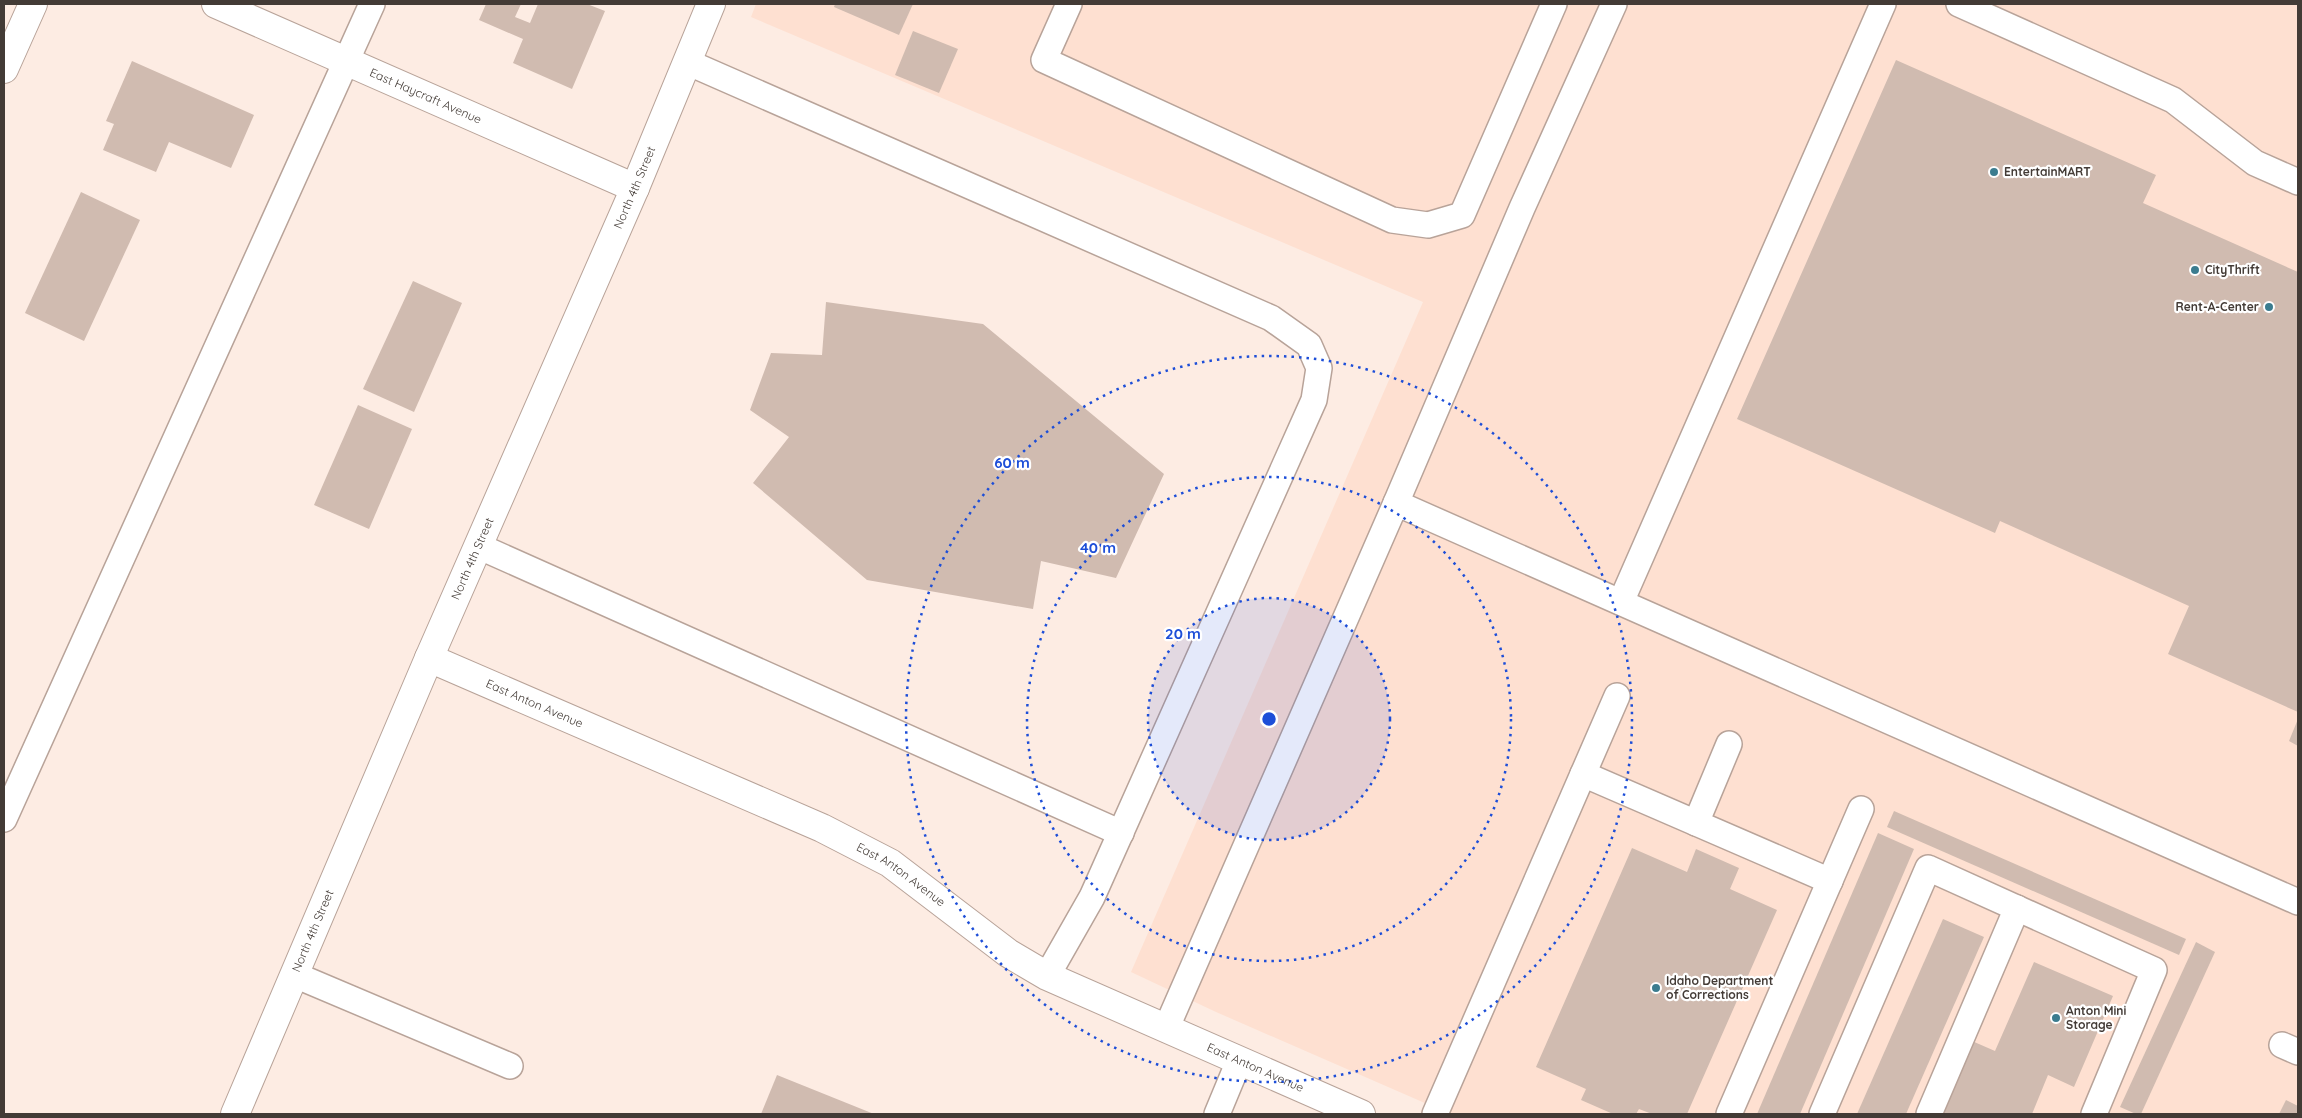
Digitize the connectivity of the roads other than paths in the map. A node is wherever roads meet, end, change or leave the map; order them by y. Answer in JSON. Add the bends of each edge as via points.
{"nodes":[{"id":1,"x":33,"y":4,"type":"edge"},
{"id":2,"x":216,"y":4,"type":"edge"},
{"id":3,"x":372,"y":4,"type":"edge"},
{"id":4,"x":711,"y":4,"type":"edge"},
{"id":5,"x":1069,"y":4,"type":"edge"},
{"id":6,"x":1554,"y":4,"type":"edge"},
{"id":7,"x":1614,"y":4,"type":"edge"},
{"id":8,"x":1883,"y":4,"type":"edge"},
{"id":9,"x":1958,"y":4,"type":"edge"},
{"id":10,"x":347,"y":61,"type":"junction"},
{"id":11,"x":687,"y":62,"type":"junction"},
{"id":12,"x":4,"y":69,"type":"edge"},
{"id":13,"x":2298,"y":182,"type":"edge"},
{"id":14,"x":635,"y":188,"type":"junction"},
{"id":15,"x":1396,"y":503,"type":"junction"},
{"id":16,"x":478,"y":546,"type":"junction"},
{"id":17,"x":1621,"y":602,"type":"junction"},
{"id":18,"x":429,"y":658,"type":"junction"},
{"id":19,"x":1617,"y":696,"type":"dead end"},
{"id":20,"x":1729,"y":744,"type":"dead end"},
{"id":21,"x":1583,"y":774,"type":"junction"},
{"id":22,"x":1861,"y":809,"type":"dead end"},
{"id":23,"x":4,"y":819,"type":"edge"},
{"id":24,"x":1696,"y":822,"type":"junction"},
{"id":25,"x":1121,"y":833,"type":"junction"},
{"id":26,"x":1830,"y":881,"type":"junction"},
{"id":27,"x":2298,"y":902,"type":"edge"},
{"id":28,"x":2017,"y":908,"type":"junction"},
{"id":29,"x":294,"y":975,"type":"junction"},
{"id":30,"x":1047,"y":976,"type":"junction"},
{"id":31,"x":1166,"y":1028,"type":"junction"},
{"id":32,"x":1239,"y":1061,"type":"junction"},
{"id":33,"x":510,"y":1066,"type":"dead end"},
{"id":34,"x":235,"y":1114,"type":"edge"},
{"id":35,"x":1217,"y":1114,"type":"edge"},
{"id":36,"x":1361,"y":1114,"type":"edge"},
{"id":37,"x":1435,"y":1114,"type":"edge"},
{"id":38,"x":1729,"y":1114,"type":"edge"},
{"id":39,"x":1822,"y":1114,"type":"edge"},
{"id":40,"x":1929,"y":1114,"type":"edge"},
{"id":41,"x":2094,"y":1114,"type":"edge"}],
"edges":[{"from":1,"to":12,"type":"street"},
{"from":2,"to":10,"type":"street","name":"East Haycraft Avenue"},
{"from":3,"to":10,"type":"lane"},
{"from":4,"to":11,"type":"street","name":"North 4th Street"},
{"from":5,"to":6,"type":"lane","via":[[1044,60],[1392,220],[1428,226],[1462,215]]},
{"from":7,"to":15,"type":"lane","via":[[1522,208]]},
{"from":8,"to":17,"type":"lane"},
{"from":9,"to":13,"type":"lane","via":[[2173,100],[2255,163]]},
{"from":10,"to":14,"type":"street","name":"East Haycraft Avenue"},
{"from":10,"to":23,"type":"lane"},
{"from":11,"to":14,"type":"street","name":"North 4th Street"},
{"from":11,"to":25,"type":"lane","via":[[1271,318],[1309,345],[1319,368],[1314,400]]},
{"from":14,"to":16,"type":"street","name":"North 4th Street"},
{"from":15,"to":17,"type":"lane"},
{"from":15,"to":31,"type":"lane"},
{"from":16,"to":18,"type":"street","name":"North 4th Street"},
{"from":16,"to":25,"type":"lane"},
{"from":17,"to":27,"type":"lane"},
{"from":18,"to":29,"type":"street","name":"North 4th Street"},
{"from":18,"to":30,"type":"street","name":"East Anton Avenue","via":[[822,828],[890,863],[1008,952]]},
{"from":19,"to":21,"type":"lane"},
{"from":20,"to":24,"type":"lane"},
{"from":21,"to":24,"type":"lane"},
{"from":21,"to":37,"type":"lane"},
{"from":22,"to":26,"type":"lane"},
{"from":24,"to":26,"type":"lane"},
{"from":25,"to":30,"type":"lane","via":[[1092,897]]},
{"from":26,"to":38,"type":"lane"},
{"from":28,"to":39,"type":"lane","via":[[1928,868]]},
{"from":28,"to":40,"type":"lane"},
{"from":28,"to":41,"type":"lane","via":[[2154,970]]},
{"from":29,"to":33,"type":"lane"},
{"from":29,"to":34,"type":"street","name":"North 4th Street"},
{"from":30,"to":31,"type":"street","name":"East Anton Avenue"},
{"from":31,"to":32,"type":"street","name":"East Anton Avenue"},
{"from":32,"to":35,"type":"lane"},
{"from":32,"to":36,"type":"street","name":"East Anton Avenue"}]}
